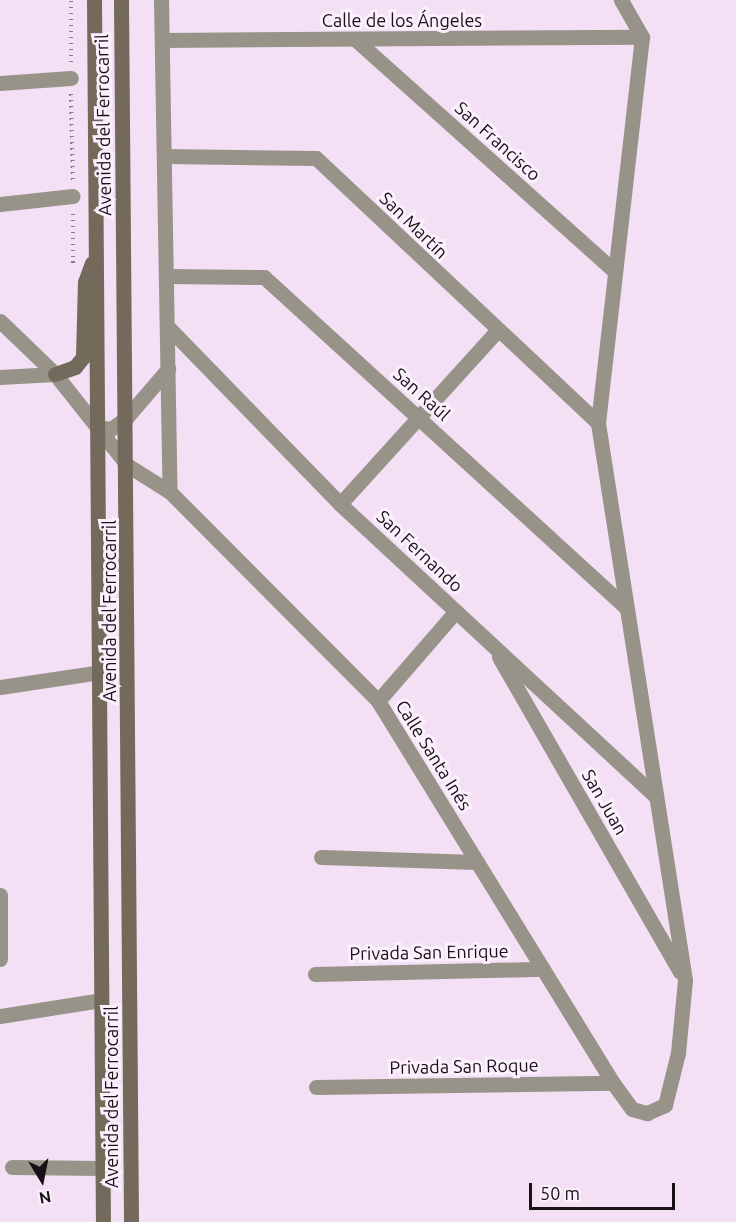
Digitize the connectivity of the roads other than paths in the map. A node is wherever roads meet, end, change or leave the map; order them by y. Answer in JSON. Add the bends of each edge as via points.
{"nodes":[{"id":1,"x":94,"y":0,"type":"edge"},
{"id":2,"x":121,"y":0,"type":"edge"},
{"id":3,"x":161,"y":0,"type":"edge"},
{"id":4,"x":621,"y":0,"type":"edge"},
{"id":5,"x":642,"y":37,"type":"junction"},
{"id":6,"x":162,"y":40,"type":"junction"},
{"id":7,"x":356,"y":40,"type":"junction"},
{"id":8,"x":71,"y":78,"type":"dead end"},
{"id":9,"x":0,"y":83,"type":"edge"},
{"id":10,"x":164,"y":156,"type":"junction"},
{"id":11,"x":73,"y":196,"type":"dead end"},
{"id":12,"x":0,"y":204,"type":"edge"},
{"id":13,"x":96,"y":249,"type":"junction"},
{"id":14,"x":614,"y":271,"type":"junction"},
{"id":15,"x":166,"y":276,"type":"junction"},
{"id":16,"x":0,"y":321,"type":"edge"},
{"id":17,"x":167,"y":326,"type":"junction"},
{"id":18,"x":496,"y":331,"type":"junction"},
{"id":19,"x":168,"y":369,"type":"junction"},
{"id":20,"x":55,"y":374,"type":"junction"},
{"id":21,"x":0,"y":377,"type":"edge"},
{"id":22,"x":417,"y":416,"type":"junction"},
{"id":23,"x":126,"y":418,"type":"junction"},
{"id":24,"x":597,"y":423,"type":"junction"},
{"id":25,"x":97,"y":427,"type":"junction"},
{"id":26,"x":127,"y":465,"type":"junction"},
{"id":27,"x":170,"y":492,"type":"junction"},
{"id":28,"x":340,"y":504,"type":"junction"},
{"id":29,"x":625,"y":607,"type":"junction"},
{"id":30,"x":456,"y":611,"type":"junction"},
{"id":31,"x":491,"y":644,"type":"junction"},
{"id":32,"x":100,"y":672,"type":"junction"},
{"id":33,"x":0,"y":687,"type":"edge"},
{"id":34,"x":378,"y":701,"type":"junction"},
{"id":35,"x":655,"y":796,"type":"junction"},
{"id":36,"x":321,"y":857,"type":"dead end"},
{"id":37,"x":477,"y":862,"type":"junction"},
{"id":38,"x":0,"y":896,"type":"edge"},
{"id":39,"x":0,"y":959,"type":"edge"},
{"id":40,"x":543,"y":969,"type":"junction"},
{"id":41,"x":315,"y":974,"type":"dead end"},
{"id":42,"x":685,"y":980,"type":"junction"},
{"id":43,"x":101,"y":1000,"type":"junction"},
{"id":44,"x":0,"y":1016,"type":"edge"},
{"id":45,"x":613,"y":1083,"type":"junction"},
{"id":46,"x":316,"y":1087,"type":"dead end"},
{"id":47,"x":12,"y":1167,"type":"dead end"},
{"id":48,"x":102,"y":1168,"type":"junction"},
{"id":49,"x":103,"y":1222,"type":"edge"},
{"id":50,"x":131,"y":1222,"type":"edge"}],
"edges":[{"from":1,"to":13,"type":"street","name":"Avenida del Ferrocarril"},
{"from":2,"to":23,"type":"street","name":"Avenida del Ferrocarril"},
{"from":3,"to":6,"type":"street"},
{"from":4,"to":5,"type":"street"},
{"from":5,"to":7,"type":"street","name":"Calle de los Ángeles"},
{"from":5,"to":14,"type":"street"},
{"from":6,"to":7,"type":"street","name":"Calle de los Ángeles"},
{"from":6,"to":10,"type":"street"},
{"from":7,"to":14,"type":"street","name":"San Francisco"},
{"from":8,"to":9,"type":"street"},
{"from":10,"to":15,"type":"street"},
{"from":10,"to":18,"type":"street","name":"San Martín","via":[[316,158]]},
{"from":11,"to":12,"type":"street"},
{"from":13,"to":20,"type":"street","via":[[86,282],[83,357],[75,367]]},
{"from":13,"to":25,"type":"street","name":"Avenida del Ferrocarril"},
{"from":14,"to":24,"type":"street"},
{"from":15,"to":17,"type":"street"},
{"from":15,"to":22,"type":"street","name":"San Raúl","via":[[264,277]]},
{"from":16,"to":20,"type":"street","name":"Calle Santa Inés"},
{"from":17,"to":19,"type":"street"},
{"from":17,"to":28,"type":"street","name":"San Fernando"},
{"from":18,"to":22,"type":"street"},
{"from":18,"to":24,"type":"street","name":"San Martín"},
{"from":19,"to":23,"type":"street"},
{"from":19,"to":27,"type":"street"},
{"from":20,"to":21,"type":"street"},
{"from":20,"to":25,"type":"street","name":"Calle Santa Inés"},
{"from":22,"to":28,"type":"street"},
{"from":22,"to":29,"type":"street","name":"San Raúl"},
{"from":23,"to":25,"type":"street","via":[[111,429]]},
{"from":23,"to":26,"type":"street","name":"Avenida del Ferrocarril"},
{"from":24,"to":29,"type":"street"},
{"from":25,"to":26,"type":"street","name":"Calle Santa Inés"},
{"from":25,"to":32,"type":"street","name":"Avenida del Ferrocarril"},
{"from":26,"to":27,"type":"street","name":"Calle Santa Inés"},
{"from":26,"to":50,"type":"street","name":"Avenida del Ferrocarril"},
{"from":27,"to":34,"type":"street","name":"Calle Santa Inés"},
{"from":28,"to":30,"type":"street","name":"San Fernando"},
{"from":29,"to":35,"type":"street"},
{"from":30,"to":31,"type":"street","name":"San Fernando"},
{"from":30,"to":34,"type":"street"},
{"from":31,"to":35,"type":"street","name":"San Fernando"},
{"from":31,"to":42,"type":"street","name":"San Juan"},
{"from":32,"to":33,"type":"street"},
{"from":32,"to":43,"type":"street","name":"Avenida del Ferrocarril"},
{"from":34,"to":37,"type":"street","name":"Calle Santa Inés"},
{"from":35,"to":42,"type":"street"},
{"from":36,"to":37,"type":"street"},
{"from":37,"to":40,"type":"street","name":"Calle Santa Inés"},
{"from":38,"to":39,"type":"street"},
{"from":40,"to":41,"type":"street","name":"Privada San Enrique"},
{"from":40,"to":45,"type":"street","name":"Calle Santa Inés"},
{"from":42,"to":45,"type":"street","name":"Calle Santa Inés","via":[[678,1053],[665,1105],[647,1113],[632,1109]]},
{"from":43,"to":44,"type":"street"},
{"from":43,"to":48,"type":"street","name":"Avenida del Ferrocarril"},
{"from":45,"to":46,"type":"street","name":"Privada San Roque"},
{"from":47,"to":48,"type":"street"},
{"from":48,"to":49,"type":"street","name":"Avenida del Ferrocarril"}]}
